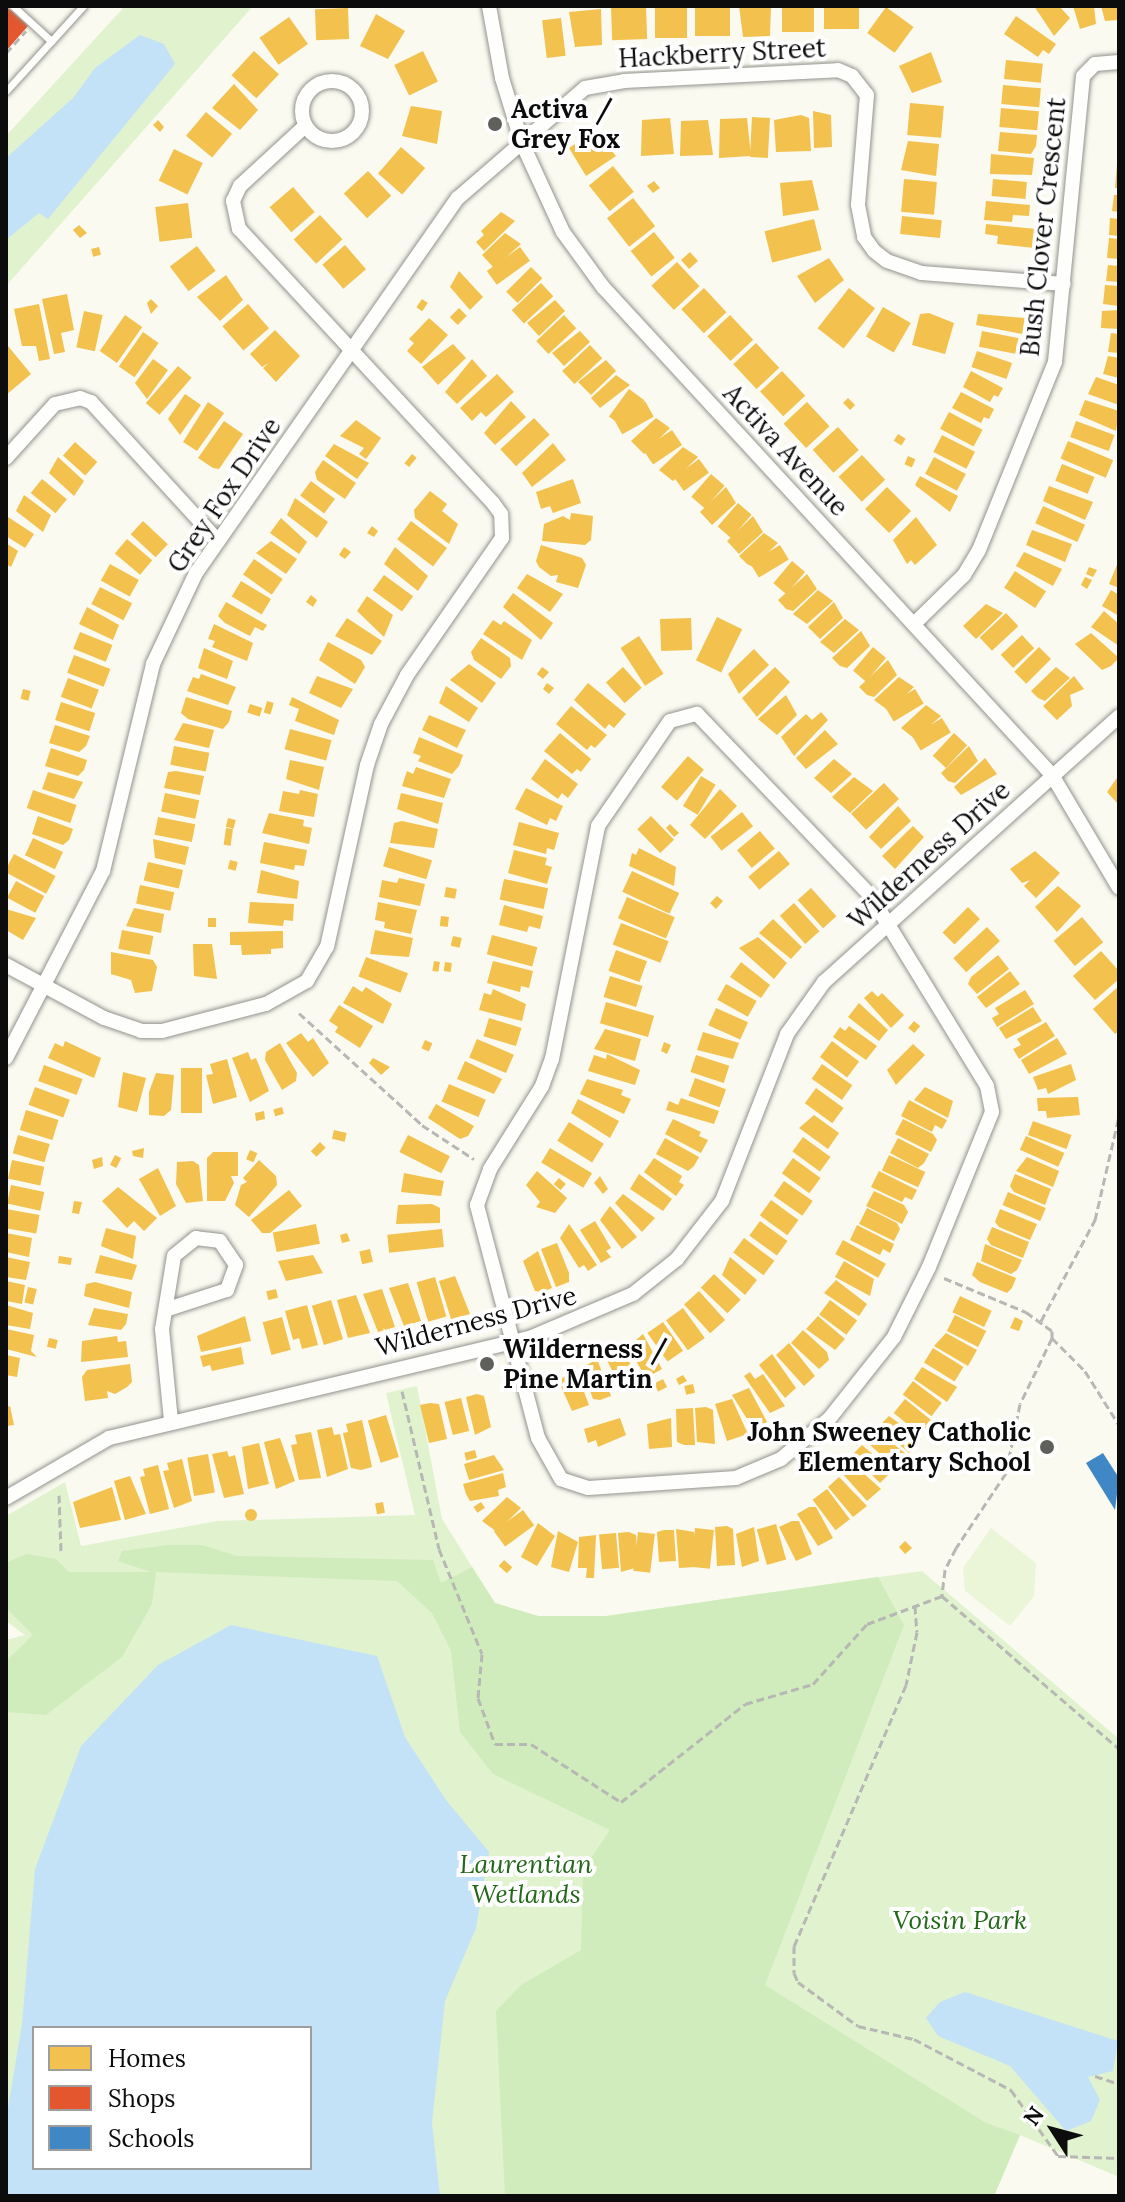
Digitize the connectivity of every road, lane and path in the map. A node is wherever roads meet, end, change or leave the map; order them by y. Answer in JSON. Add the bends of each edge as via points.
{"nodes":[{"id":1,"x":13,"y":6,"type":"edge"},
{"id":2,"x":83,"y":6,"type":"edge"},
{"id":3,"x":489,"y":6,"type":"edge"},
{"id":4,"x":28,"y":30,"type":"dead end"},
{"id":5,"x":51,"y":41,"type":"junction"},
{"id":6,"x":6,"y":53,"type":"edge"},
{"id":7,"x":1119,"y":62,"type":"edge"},
{"id":8,"x":6,"y":91,"type":"edge"},
{"id":9,"x":305,"y":126,"type":"junction"},
{"id":10,"x":522,"y":143,"type":"junction"},
{"id":11,"x":1064,"y":284,"type":"junction"},
{"id":12,"x":353,"y":352,"type":"junction"},
{"id":13,"x":6,"y":458,"type":"edge"},
{"id":14,"x":218,"y":541,"type":"junction"},
{"id":15,"x":914,"y":624,"type":"junction"},
{"id":16,"x":1119,"y":716,"type":"edge"},
{"id":17,"x":1052,"y":775,"type":"junction"},
{"id":18,"x":1119,"y":888,"type":"edge"},
{"id":19,"x":890,"y":922,"type":"junction"},
{"id":20,"x":6,"y":965,"type":"edge"},
{"id":21,"x":41,"y":985,"type":"junction"},
{"id":22,"x":299,"y":1013,"type":"dead end"},
{"id":23,"x":6,"y":1058,"type":"edge"},
{"id":24,"x":1119,"y":1116,"type":"edge"},
{"id":25,"x":474,"y":1159,"type":"dead end"},
{"id":26,"x":944,"y":1278,"type":"dead end"},
{"id":27,"x":168,"y":1309,"type":"junction"},
{"id":28,"x":1041,"y":1321,"type":"junction"},
{"id":29,"x":1052,"y":1338,"type":"junction"},
{"id":30,"x":513,"y":1342,"type":"junction"},
{"id":31,"x":402,"y":1391,"type":"dead end"},
{"id":32,"x":171,"y":1420,"type":"junction"},
{"id":33,"x":1119,"y":1425,"type":"edge"},
{"id":34,"x":59,"y":1495,"type":"dead end"},
{"id":35,"x":6,"y":1498,"type":"edge"},
{"id":36,"x":61,"y":1551,"type":"dead end"},
{"id":37,"x":942,"y":1596,"type":"junction"},
{"id":38,"x":915,"y":1606,"type":"junction"},
{"id":39,"x":1119,"y":1749,"type":"edge"},
{"id":40,"x":1095,"y":2076,"type":"dead end"},
{"id":41,"x":1119,"y":2084,"type":"edge"},
{"id":42,"x":1119,"y":2158,"type":"edge"}],
"edges":[{"from":1,"to":5,"type":"lane"},
{"from":2,"to":5,"type":"lane"},
{"from":3,"to":10,"type":"street","name":"Activa Avenue","via":[[502,78]]},
{"from":4,"to":6,"type":"path"},
{"from":5,"to":8,"type":"lane"},
{"from":7,"to":11,"type":"street","name":"Bush Clover Crescent","via":[[1095,64],[1083,76]]},
{"from":9,"to":9,"type":"street","via":[[325,140],[346,137],[361,117],[358,96],[342,82],[313,87],[302,108]]},
{"from":9,"to":12,"type":"street","via":[[240,186],[234,215],[239,229]]},
{"from":10,"to":11,"type":"street","name":"Hackberry Street","via":[[585,88],[624,81],[838,70],[852,76],[867,95],[858,205],[864,237],[874,251],[922,273]]},
{"from":10,"to":12,"type":"street","name":"Grey Fox Drive","via":[[458,198]]},
{"from":10,"to":15,"type":"street","name":"Activa Avenue","via":[[563,232],[603,287]]},
{"from":11,"to":15,"type":"street","name":"Bush Clover Crescent","via":[[1055,362],[979,550],[964,575]]},
{"from":12,"to":14,"type":"street","name":"Grey Fox Drive"},
{"from":12,"to":21,"type":"street","via":[[493,503],[504,525],[502,538],[407,675],[381,724],[323,956],[307,981],[286,995],[162,1031],[124,1027]]},
{"from":13,"to":14,"type":"street","via":[[55,404],[80,398],[91,402]]},
{"from":14,"to":21,"type":"street","name":"Grey Fox Drive","via":[[196,573],[153,664],[103,871]]},
{"from":15,"to":17,"type":"street","name":"Activa Avenue"},
{"from":16,"to":17,"type":"street"},
{"from":17,"to":18,"type":"street","name":"Activa Avenue"},
{"from":17,"to":19,"type":"street","name":"Wilderness Drive"},
{"from":19,"to":30,"type":"street","name":"Wilderness Drive","via":[[797,1014],[722,1201],[677,1259],[633,1294],[596,1313]]},
{"from":19,"to":30,"type":"street","via":[[709,721],[697,714],[670,721],[598,826],[552,1059],[542,1086],[480,1189],[478,1222]]},
{"from":19,"to":30,"type":"street","via":[[987,1086],[992,1112],[929,1267],[894,1337],[829,1419],[781,1459],[736,1478],[575,1486],[550,1466]]},
{"from":20,"to":21,"type":"street"},
{"from":21,"to":23,"type":"street","name":"Grey Fox Drive"},
{"from":22,"to":25,"type":"path","via":[[422,1125]]},
{"from":24,"to":28,"type":"path","via":[[1095,1220]]},
{"from":26,"to":28,"type":"path"},
{"from":27,"to":27,"type":"street","via":[[227,1290],[236,1265],[220,1241],[196,1238],[174,1256]]},
{"from":27,"to":32,"type":"street","via":[[163,1342]]},
{"from":28,"to":29,"type":"path"},
{"from":29,"to":33,"type":"path","via":[[1085,1371]]},
{"from":29,"to":37,"type":"path","via":[[1020,1404],[1006,1473],[956,1548],[945,1570]]},
{"from":30,"to":32,"type":"street","name":"Wilderness Drive"},
{"from":31,"to":38,"type":"path","via":[[439,1549],[482,1654],[478,1698],[495,1744],[531,1744],[621,1802],[745,1704],[813,1684],[867,1624]]},
{"from":32,"to":35,"type":"street","name":"Wilderness Drive","via":[[109,1438]]},
{"from":34,"to":36,"type":"path"},
{"from":37,"to":38,"type":"path"},
{"from":37,"to":39,"type":"path"},
{"from":38,"to":42,"type":"path","via":[[917,1632],[906,1685],[794,1946],[794,1973],[798,1982],[858,2026],[914,2039],[1011,2090],[1058,2156]]},
{"from":40,"to":41,"type":"path"}]}
